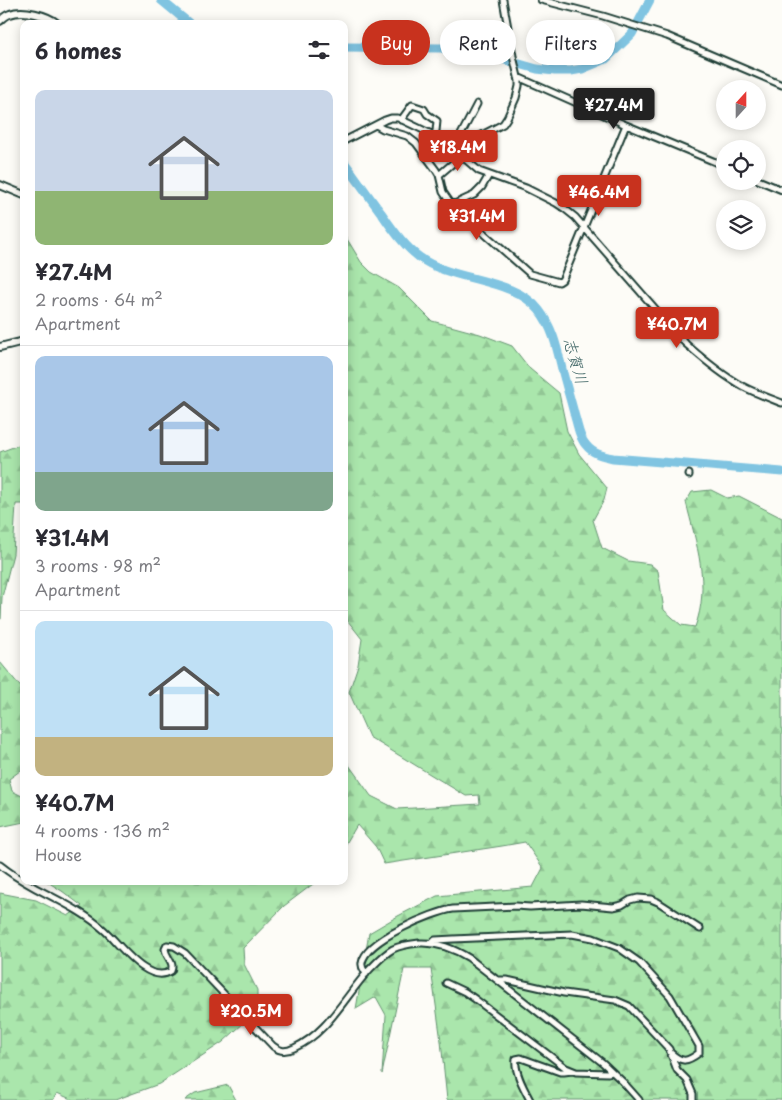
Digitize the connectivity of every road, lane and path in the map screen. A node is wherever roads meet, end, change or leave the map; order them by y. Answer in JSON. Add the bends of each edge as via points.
{"nodes":[{"id":1,"x":503,"y":0,"type":"edge"},
{"id":2,"x":541,"y":0,"type":"edge"},
{"id":3,"x":51,"y":20,"type":"edge"},
{"id":4,"x":0,"y":21,"type":"edge"},
{"id":5,"x":517,"y":75,"type":"junction"},
{"id":6,"x":782,"y":85,"type":"edge"},
{"id":7,"x":477,"y":104,"type":"dead end"},
{"id":8,"x":401,"y":120,"type":"junction"},
{"id":9,"x":376,"y":125,"type":"junction"},
{"id":10,"x":626,"y":125,"type":"junction"},
{"id":11,"x":434,"y":135,"type":"junction"},
{"id":12,"x":348,"y":139,"type":"edge"},
{"id":13,"x":454,"y":148,"type":"junction"},
{"id":14,"x":461,"y":155,"type":"junction"},
{"id":15,"x":716,"y":162,"type":"edge"},
{"id":16,"x":489,"y":175,"type":"junction"},
{"id":17,"x":439,"y":176,"type":"junction"},
{"id":18,"x":766,"y":183,"type":"edge"},
{"id":19,"x":0,"y":185,"type":"edge"},
{"id":20,"x":782,"y":190,"type":"edge"},
{"id":21,"x":20,"y":193,"type":"edge"},
{"id":22,"x":452,"y":205,"type":"junction"},
{"id":23,"x":584,"y":227,"type":"junction"},
{"id":24,"x":20,"y":342,"type":"edge"},
{"id":25,"x":0,"y":347,"type":"edge"},
{"id":26,"x":782,"y":403,"type":"edge"},
{"id":27,"x":0,"y":865,"type":"edge"},
{"id":28,"x":20,"y":880,"type":"edge"},
{"id":29,"x":30,"y":885,"type":"edge"},
{"id":30,"x":700,"y":930,"type":"dead end"},
{"id":31,"x":431,"y":943,"type":"junction"},
{"id":32,"x":366,"y":974,"type":"junction"},
{"id":33,"x":498,"y":980,"type":"junction"},
{"id":34,"x":446,"y":983,"type":"dead end"},
{"id":35,"x":671,"y":1053,"type":"junction"},
{"id":36,"x":572,"y":1071,"type":"junction"},
{"id":37,"x":612,"y":1072,"type":"junction"},
{"id":38,"x":530,"y":1100,"type":"edge"},
{"id":39,"x":639,"y":1100,"type":"edge"},
{"id":40,"x":693,"y":1100,"type":"edge"}],
"edges":[{"from":1,"to":5,"type":"street"},
{"from":2,"to":6,"type":"street","via":[[667,36]]},
{"from":3,"to":4,"type":"street","via":[[34,14],[12,13]]},
{"from":5,"to":10,"type":"street"},
{"from":5,"to":14,"type":"street","via":[[519,90],[503,124],[478,138]]},
{"from":7,"to":13,"type":"street"},
{"from":8,"to":9,"type":"street","via":[[391,118]]},
{"from":8,"to":11,"type":"street"},
{"from":8,"to":11,"type":"street","via":[[412,105],[424,109],[437,121]]},
{"from":9,"to":12,"type":"street"},
{"from":9,"to":17,"type":"street","via":[[410,138]]},
{"from":10,"to":15,"type":"street"},
{"from":10,"to":23,"type":"street"},
{"from":11,"to":13,"type":"street"},
{"from":13,"to":14,"type":"street"},
{"from":14,"to":16,"type":"street"},
{"from":14,"to":17,"type":"street"},
{"from":16,"to":22,"type":"street","via":[[474,196]]},
{"from":16,"to":23,"type":"street","via":[[556,203]]},
{"from":17,"to":22,"type":"street","via":[[443,192]]},
{"from":18,"to":20,"type":"street"},
{"from":19,"to":21,"type":"street"},
{"from":22,"to":23,"type":"street","via":[[530,274],[559,282]]},
{"from":23,"to":26,"type":"street","via":[[696,353],[741,386]]},
{"from":24,"to":25,"type":"street"},
{"from":27,"to":28,"type":"street"},
{"from":29,"to":32,"type":"street","via":[[92,919],[132,959],[150,972],[163,974],[171,971],[172,963],[164,949],[167,945],[185,953],[280,1051],[298,1046],[320,1030]]},
{"from":30,"to":32,"type":"street","via":[[658,902],[644,898],[613,907],[581,904],[444,910],[400,929],[370,949],[362,962]]},
{"from":31,"to":32,"type":"street","via":[[393,949]]},
{"from":31,"to":33,"type":"street","via":[[462,954]]},
{"from":31,"to":35,"type":"street","via":[[435,940],[572,934],[619,948],[639,962],[670,996],[700,1046],[699,1053],[682,1060]]},
{"from":33,"to":35,"type":"street","via":[[623,1003]]},
{"from":33,"to":37,"type":"street"},
{"from":34,"to":36,"type":"street","via":[[465,992]]},
{"from":35,"to":40,"type":"street","via":[[677,1070],[688,1080]]},
{"from":36,"to":37,"type":"street"},
{"from":36,"to":38,"type":"street","via":[[560,1072],[516,1059],[518,1074]]},
{"from":37,"to":39,"type":"street"}]}
